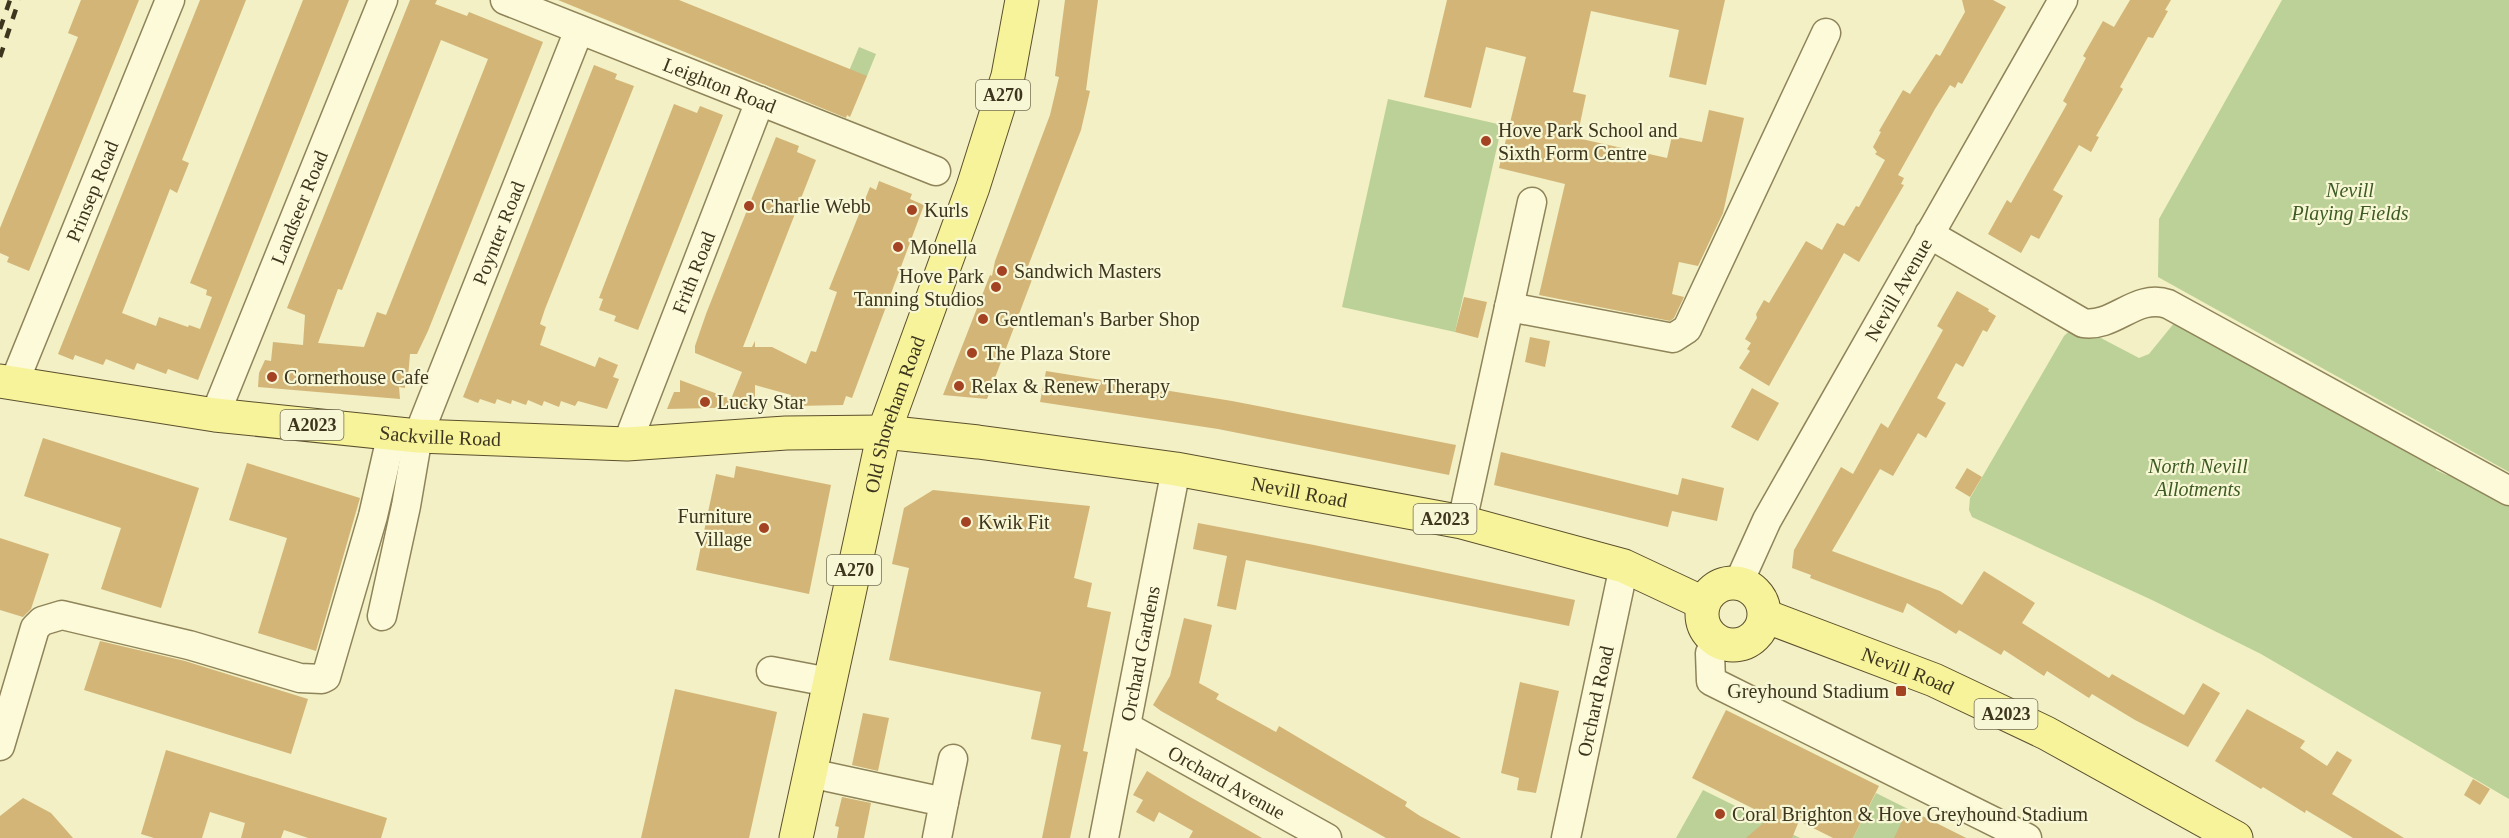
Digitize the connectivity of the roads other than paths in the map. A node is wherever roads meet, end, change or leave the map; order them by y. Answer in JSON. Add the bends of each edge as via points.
{"nodes":[{"id":1,"x":170,"y":0,"type":"edge"},
{"id":2,"x":383,"y":0,"type":"edge"},
{"id":3,"x":505,"y":0,"type":"edge"},
{"id":4,"x":1022,"y":0,"type":"edge"},
{"id":5,"x":2063,"y":0,"type":"edge"},
{"id":6,"x":579,"y":30,"type":"junction"},
{"id":7,"x":1826,"y":33,"type":"dead end"},
{"id":8,"x":760,"y":101,"type":"junction"},
{"id":9,"x":936,"y":171,"type":"dead end"},
{"id":10,"x":1532,"y":202,"type":"dead end"},
{"id":11,"x":1929,"y":234,"type":"junction"},
{"id":12,"x":1509,"y":307,"type":"junction"},
{"id":13,"x":7,"y":382,"type":"edge"},
{"id":14,"x":215,"y":415,"type":"junction"},
{"id":15,"x":884,"y":432,"type":"junction"},
{"id":16,"x":405,"y":435,"type":"junction"},
{"id":17,"x":627,"y":444,"type":"junction"},
{"id":18,"x":1176,"y":469,"type":"junction"},
{"id":19,"x":2509,"y":490,"type":"edge"},
{"id":20,"x":1462,"y":522,"type":"junction"},
{"id":21,"x":1624,"y":566,"type":"junction"},
{"id":22,"x":1739,"y":582,"type":"junction"},
{"id":23,"x":1703,"y":603,"type":"junction"},
{"id":24,"x":381,"y":616,"type":"dead end"},
{"id":25,"x":1765,"y":616,"type":"junction"},
{"id":26,"x":1717,"y":641,"type":"junction"},
{"id":27,"x":771,"y":671,"type":"dead end"},
{"id":28,"x":829,"y":682,"type":"junction"},
{"id":29,"x":1127,"y":727,"type":"junction"},
{"id":30,"x":0,"y":746,"type":"edge"},
{"id":31,"x":953,"y":759,"type":"dead end"},
{"id":32,"x":810,"y":772,"type":"junction"},
{"id":33,"x":944,"y":802,"type":"junction"},
{"id":34,"x":796,"y":838,"type":"edge"},
{"id":35,"x":937,"y":838,"type":"edge"},
{"id":36,"x":1104,"y":838,"type":"edge"},
{"id":37,"x":1327,"y":838,"type":"edge"},
{"id":38,"x":1566,"y":838,"type":"edge"},
{"id":39,"x":2027,"y":838,"type":"edge"},
{"id":40,"x":2236,"y":838,"type":"edge"}],
"edges":[{"from":1,"to":13,"type":"street","name":"Prinsep Road"},
{"from":2,"to":14,"type":"street","name":"Landseer Road"},
{"from":3,"to":6,"type":"street","name":"Leighton Road"},
{"from":4,"to":15,"type":"main road","name":"Old Shoreham Road","number":"A270","via":[[1008,76],[974,187]]},
{"from":5,"to":11,"type":"street","name":"Nevill Avenue"},
{"from":6,"to":8,"type":"street","name":"Leighton Road"},
{"from":6,"to":16,"type":"street","name":"Poynter Road"},
{"from":7,"to":12,"type":"street","via":[[1687,329],[1673,338]]},
{"from":8,"to":9,"type":"street","name":"Leighton Road"},
{"from":8,"to":17,"type":"street","name":"Frith Road"},
{"from":10,"to":12,"type":"street"},
{"from":11,"to":19,"type":"street","via":[[2083,323],[2096,325],[2147,301],[2168,303]]},
{"from":11,"to":22,"type":"street","name":"Nevill Avenue","via":[[1767,520]]},
{"from":12,"to":20,"type":"street"},
{"from":13,"to":14,"type":"main road","name":"Sackville Road","number":"A2023"},
{"from":14,"to":16,"type":"main road","name":"Sackville Road","number":"A2023"},
{"from":15,"to":17,"type":"main road","name":"Sackville Road","number":"A2023","via":[[786,433]]},
{"from":15,"to":18,"type":"main road","name":"Nevill Road","number":"A2023"},
{"from":15,"to":28,"type":"main road","name":"Old Shoreham Road","number":"A270"},
{"from":16,"to":17,"type":"main road","name":"Sackville Road","number":"A2023"},
{"from":16,"to":24,"type":"street","via":[[406,506]]},
{"from":16,"to":30,"type":"street","via":[[373,516],[326,677],[300,678],[189,645],[62,615],[42,621],[35,628]]},
{"from":18,"to":20,"type":"main road","name":"Nevill Road","number":"A2023"},
{"from":18,"to":29,"type":"street","name":"Orchard Gardens"},
{"from":20,"to":21,"type":"main road","name":"Nevill Road","number":"A2023"},
{"from":21,"to":23,"type":"main road","name":"Nevill Road","number":"A2023"},
{"from":21,"to":38,"type":"street","name":"Orchard Road"},
{"from":22,"to":23,"type":"main road","via":[[1717,586]]},
{"from":22,"to":25,"type":"main road","via":[[1755,591]]},
{"from":23,"to":26,"type":"main road","via":[[1703,624]]},
{"from":25,"to":26,"type":"main road","via":[[1753,638],[1741,644]]},
{"from":25,"to":40,"type":"main road","name":"Nevill Road","number":"A2023","via":[[1934,680],[2046,733]]},
{"from":26,"to":39,"type":"street","via":[[1710,653],[1711,681]]},
{"from":27,"to":28,"type":"street"},
{"from":28,"to":32,"type":"main road","name":"Old Shoreham Road","number":"A270"},
{"from":29,"to":36,"type":"street","name":"Orchard Gardens"},
{"from":29,"to":37,"type":"street","name":"Orchard Avenue"},
{"from":31,"to":33,"type":"street"},
{"from":32,"to":33,"type":"street"},
{"from":32,"to":34,"type":"main road","name":"Old Shoreham Road","number":"A270"},
{"from":33,"to":35,"type":"street"}]}
